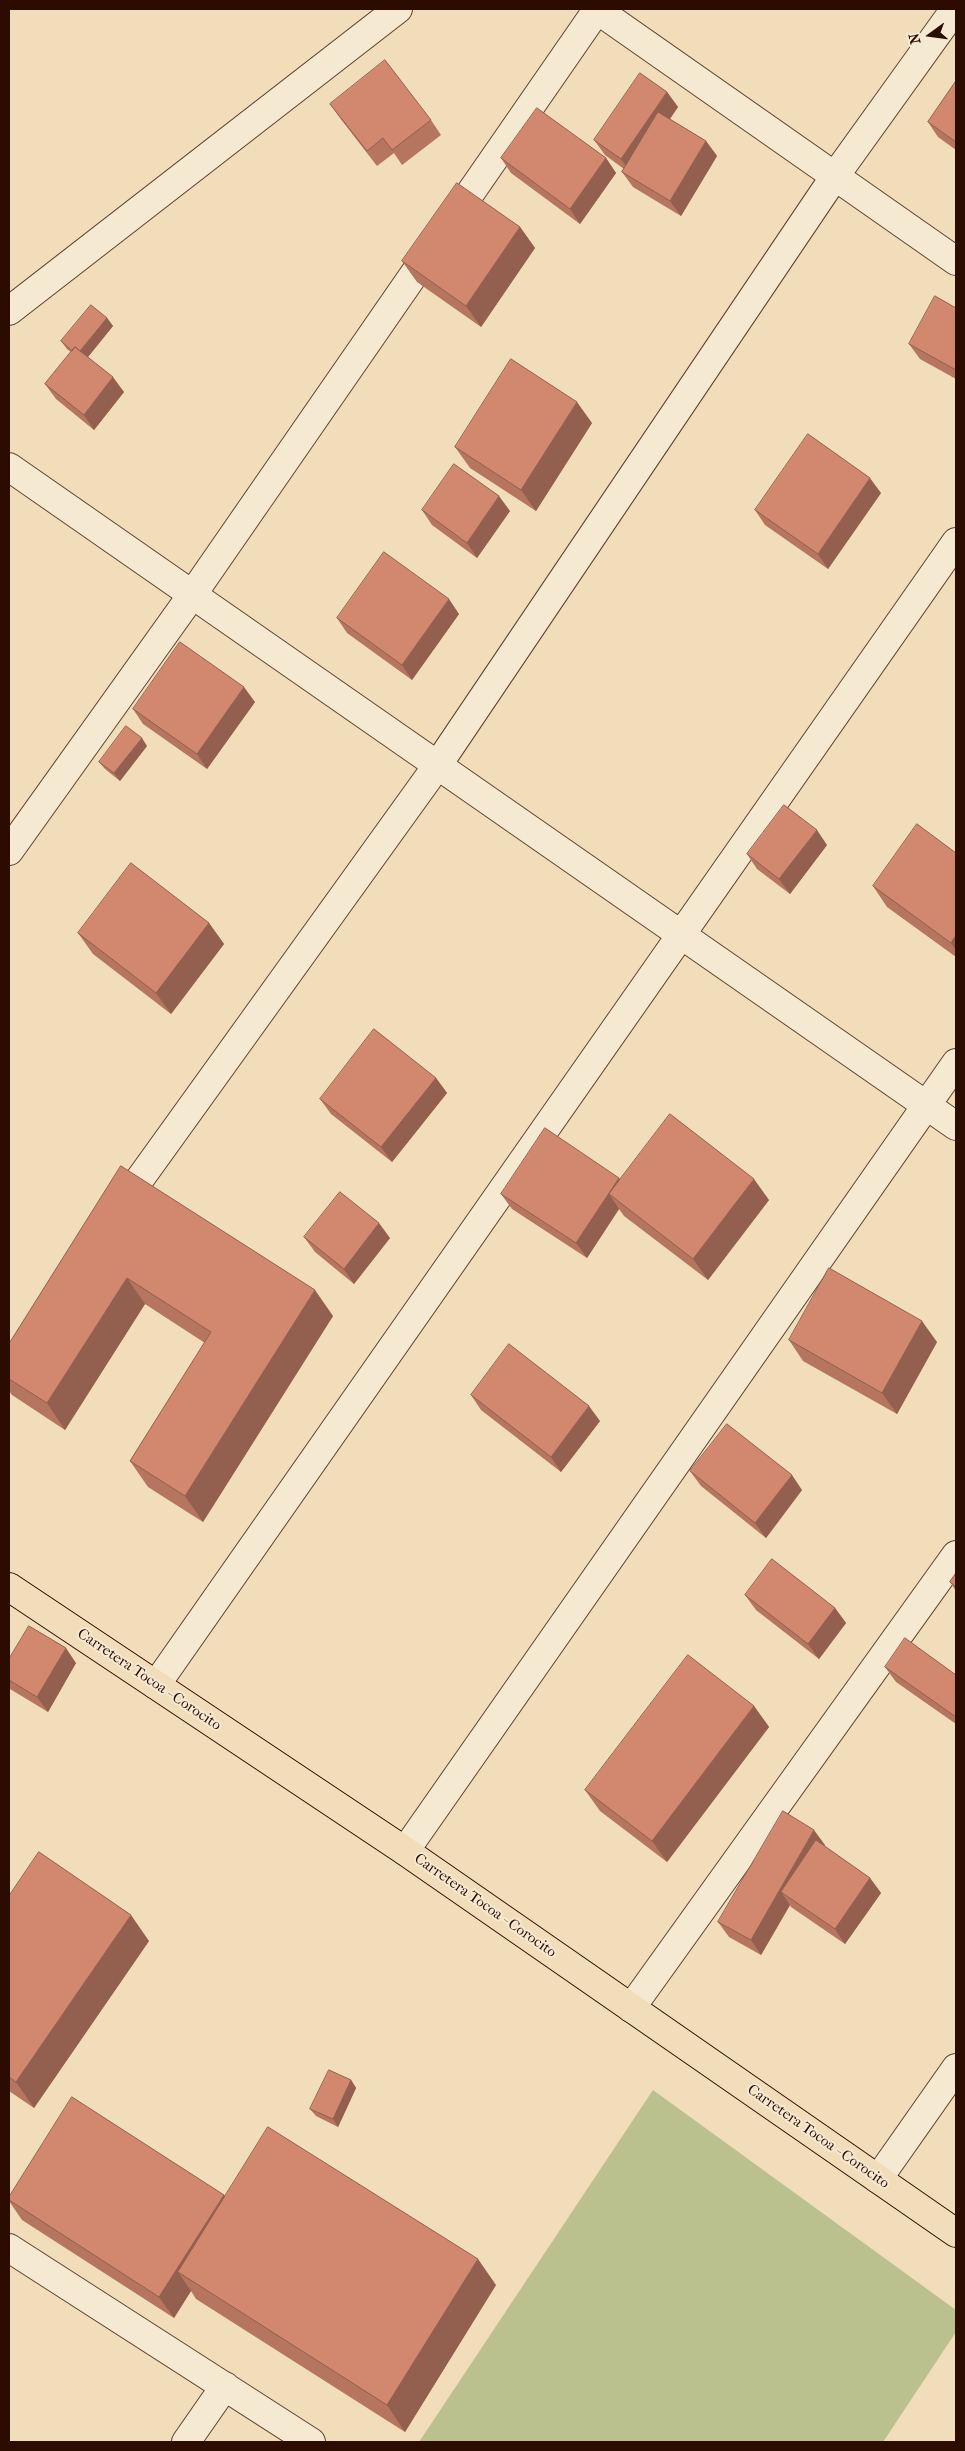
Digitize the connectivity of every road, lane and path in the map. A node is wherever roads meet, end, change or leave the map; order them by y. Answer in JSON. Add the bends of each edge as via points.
{"nodes":[{"id":1,"x":398,"y":9,"type":"edge"},
{"id":2,"x":597,"y":9,"type":"edge"},
{"id":3,"x":955,"y":9,"type":"edge"},
{"id":4,"x":835,"y":176,"type":"junction"},
{"id":5,"x":956,"y":261,"type":"edge"},
{"id":6,"x":9,"y":311,"type":"edge"},
{"id":7,"x":9,"y":467,"type":"edge"},
{"id":8,"x":956,"y":542,"type":"edge"},
{"id":9,"x":192,"y":595,"type":"junction"},
{"id":10,"x":437,"y":766,"type":"junction"},
{"id":11,"x":9,"y":851,"type":"edge"},
{"id":12,"x":681,"y":935,"type":"junction"},
{"id":13,"x":956,"y":1063,"type":"edge"},
{"id":14,"x":926,"y":1105,"type":"junction"},
{"id":15,"x":956,"y":1126,"type":"edge"},
{"id":16,"x":107,"y":1225,"type":"edge"},
{"id":17,"x":956,"y":1555,"type":"edge"},
{"id":18,"x":9,"y":1587,"type":"edge"},
{"id":19,"x":156,"y":1685,"type":"junction"},
{"id":20,"x":405,"y":1851,"type":"junction"},
{"id":21,"x":631,"y":2008,"type":"junction"},
{"id":22,"x":956,"y":2068,"type":"edge"},
{"id":23,"x":878,"y":2179,"type":"junction"},
{"id":24,"x":956,"y":2233,"type":"edge"},
{"id":25,"x":9,"y":2248,"type":"edge"},
{"id":26,"x":225,"y":2386,"type":"junction"},
{"id":27,"x":186,"y":2442,"type":"edge"},
{"id":28,"x":311,"y":2442,"type":"edge"}],
"edges":[{"from":1,"to":6,"type":"street"},
{"from":2,"to":4,"type":"street"},
{"from":2,"to":9,"type":"street"},
{"from":3,"to":4,"type":"street"},
{"from":4,"to":5,"type":"street"},
{"from":4,"to":10,"type":"street"},
{"from":7,"to":9,"type":"street"},
{"from":8,"to":12,"type":"street"},
{"from":9,"to":10,"type":"street"},
{"from":9,"to":11,"type":"street"},
{"from":10,"to":12,"type":"street"},
{"from":10,"to":16,"type":"street"},
{"from":12,"to":14,"type":"street"},
{"from":12,"to":19,"type":"street"},
{"from":13,"to":14,"type":"street"},
{"from":14,"to":15,"type":"street"},
{"from":14,"to":20,"type":"street"},
{"from":17,"to":21,"type":"street"},
{"from":18,"to":19,"type":"main road","name":"Carretera Tocoa - Corocito"},
{"from":19,"to":20,"type":"main road","name":"Carretera Tocoa - Corocito"},
{"from":20,"to":21,"type":"main road","name":"Carretera Tocoa - Corocito"},
{"from":21,"to":23,"type":"main road","name":"Carretera Tocoa - Corocito"},
{"from":22,"to":23,"type":"street"},
{"from":23,"to":24,"type":"main road","name":"Carretera Tocoa - Corocito"},
{"from":25,"to":26,"type":"street"},
{"from":26,"to":27,"type":"street"},
{"from":26,"to":28,"type":"street"}]}
